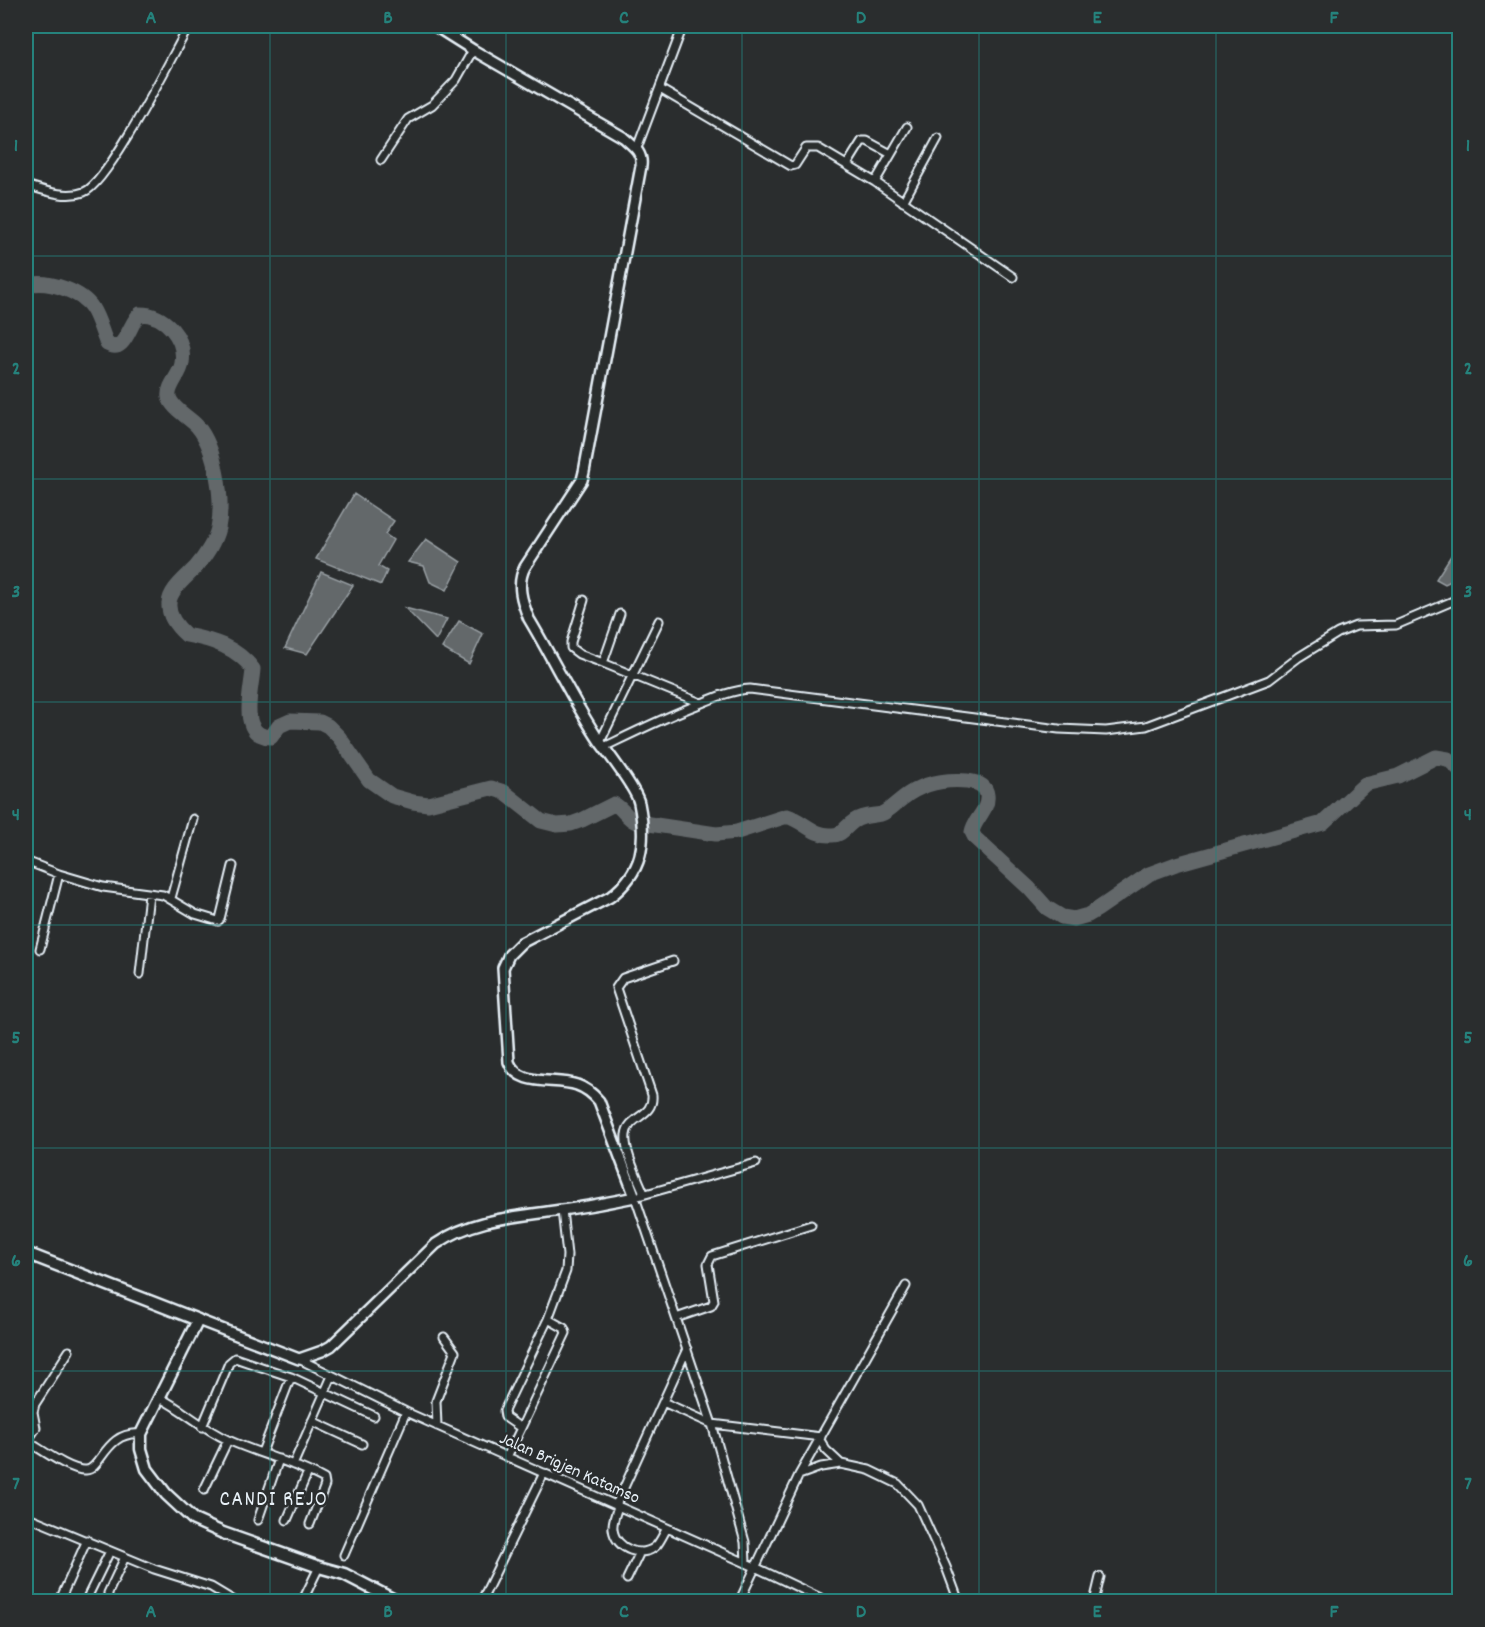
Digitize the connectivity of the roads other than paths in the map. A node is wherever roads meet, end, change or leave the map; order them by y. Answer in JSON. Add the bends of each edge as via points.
{"nodes":[{"id":1,"x":189,"y":26,"type":"edge"},
{"id":2,"x":435,"y":26,"type":"edge"},
{"id":3,"x":683,"y":26,"type":"edge"},
{"id":4,"x":473,"y":50,"type":"junction"},
{"id":5,"x":660,"y":89,"type":"junction"},
{"id":6,"x":907,"y":127,"type":"dead end"},
{"id":7,"x":938,"y":138,"type":"dead end"},
{"id":8,"x":636,"y":148,"type":"junction"},
{"id":9,"x":891,"y":154,"type":"junction"},
{"id":10,"x":381,"y":160,"type":"dead end"},
{"id":11,"x":847,"y":165,"type":"junction"},
{"id":12,"x":875,"y":182,"type":"junction"},
{"id":13,"x":26,"y":185,"type":"edge"},
{"id":14,"x":903,"y":201,"type":"junction"},
{"id":15,"x":1013,"y":277,"type":"dead end"},
{"id":16,"x":1460,"y":598,"type":"edge"},
{"id":17,"x":584,"y":600,"type":"dead end"},
{"id":18,"x":620,"y":614,"type":"dead end"},
{"id":19,"x":659,"y":621,"type":"dead end"},
{"id":20,"x":603,"y":663,"type":"junction"},
{"id":21,"x":633,"y":675,"type":"junction"},
{"id":22,"x":701,"y":703,"type":"junction"},
{"id":23,"x":602,"y":744,"type":"junction"},
{"id":24,"x":193,"y":819,"type":"dead end"},
{"id":25,"x":26,"y":861,"type":"edge"},
{"id":26,"x":232,"y":866,"type":"dead end"},
{"id":27,"x":58,"y":874,"type":"junction"},
{"id":28,"x":149,"y":894,"type":"junction"},
{"id":29,"x":171,"y":898,"type":"junction"},
{"id":30,"x":40,"y":949,"type":"dead end"},
{"id":31,"x":674,"y":961,"type":"dead end"},
{"id":32,"x":140,"y":974,"type":"dead end"},
{"id":33,"x":756,"y":1163,"type":"dead end"},
{"id":34,"x":644,"y":1193,"type":"junction"},
{"id":35,"x":635,"y":1197,"type":"junction"},
{"id":36,"x":562,"y":1210,"type":"junction"},
{"id":37,"x":811,"y":1225,"type":"dead end"},
{"id":38,"x":26,"y":1252,"type":"edge"},
{"id":39,"x":906,"y":1286,"type":"dead end"},
{"id":40,"x":676,"y":1318,"type":"junction"},
{"id":41,"x":548,"y":1319,"type":"junction"},
{"id":42,"x":198,"y":1320,"type":"junction"},
{"id":43,"x":444,"y":1337,"type":"dead end"},
{"id":44,"x":687,"y":1349,"type":"junction"},
{"id":45,"x":69,"y":1351,"type":"dead end"},
{"id":46,"x":298,"y":1359,"type":"junction"},
{"id":47,"x":332,"y":1376,"type":"junction"},
{"id":48,"x":291,"y":1377,"type":"junction"},
{"id":49,"x":324,"y":1392,"type":"junction"},
{"id":50,"x":160,"y":1398,"type":"junction"},
{"id":51,"x":663,"y":1402,"type":"junction"},
{"id":52,"x":406,"y":1412,"type":"junction"},
{"id":53,"x":374,"y":1416,"type":"dead end"},
{"id":54,"x":312,"y":1421,"type":"junction"},
{"id":55,"x":712,"y":1424,"type":"junction"},
{"id":56,"x":202,"y":1426,"type":"junction"},
{"id":57,"x":437,"y":1426,"type":"junction"},
{"id":58,"x":521,"y":1428,"type":"junction"},
{"id":59,"x":141,"y":1434,"type":"junction"},
{"id":60,"x":820,"y":1438,"type":"junction"},
{"id":61,"x":228,"y":1440,"type":"junction"},
{"id":62,"x":26,"y":1442,"type":"edge"},
{"id":63,"x":362,"y":1444,"type":"dead end"},
{"id":64,"x":262,"y":1452,"type":"junction"},
{"id":65,"x":507,"y":1457,"type":"junction"},
{"id":66,"x":279,"y":1459,"type":"junction"},
{"id":67,"x":841,"y":1464,"type":"junction"},
{"id":68,"x":293,"y":1465,"type":"junction"},
{"id":69,"x":308,"y":1472,"type":"junction"},
{"id":70,"x":544,"y":1473,"type":"junction"},
{"id":71,"x":799,"y":1475,"type":"junction"},
{"id":72,"x":204,"y":1490,"type":"dead end"},
{"id":73,"x":617,"y":1506,"type":"junction"},
{"id":74,"x":26,"y":1515,"type":"edge"},
{"id":75,"x":258,"y":1520,"type":"dead end"},
{"id":76,"x":287,"y":1520,"type":"dead end"},
{"id":77,"x":310,"y":1524,"type":"dead end"},
{"id":78,"x":667,"y":1528,"type":"junction"},
{"id":79,"x":87,"y":1540,"type":"junction"},
{"id":80,"x":110,"y":1551,"type":"junction"},
{"id":81,"x":640,"y":1552,"type":"junction"},
{"id":82,"x":344,"y":1554,"type":"dead end"},
{"id":83,"x":125,"y":1557,"type":"junction"},
{"id":84,"x":746,"y":1563,"type":"junction"},
{"id":85,"x":319,"y":1567,"type":"junction"},
{"id":86,"x":755,"y":1567,"type":"junction"},
{"id":87,"x":1100,"y":1577,"type":"dead end"},
{"id":88,"x":627,"y":1579,"type":"dead end"},
{"id":89,"x":59,"y":1602,"type":"edge"},
{"id":90,"x":85,"y":1602,"type":"edge"},
{"id":91,"x":108,"y":1602,"type":"edge"},
{"id":92,"x":236,"y":1602,"type":"edge"},
{"id":93,"x":302,"y":1602,"type":"edge"},
{"id":94,"x":398,"y":1602,"type":"edge"},
{"id":95,"x":481,"y":1602,"type":"edge"},
{"id":96,"x":740,"y":1602,"type":"edge"},
{"id":97,"x":829,"y":1602,"type":"edge"},
{"id":98,"x":959,"y":1602,"type":"edge"},
{"id":99,"x":1094,"y":1602,"type":"edge"}],
"edges":[{"from":1,"to":13,"type":"street","via":[[101,179],[85,192],[69,194]]},
{"from":2,"to":4,"type":"street"},
{"from":3,"to":5,"type":"street"},
{"from":4,"to":8,"type":"street"},
{"from":4,"to":10,"type":"street","via":[[456,80],[432,105],[408,119]]},
{"from":5,"to":8,"type":"street"},
{"from":5,"to":11,"type":"street","via":[[791,166],[806,148],[818,148]]},
{"from":6,"to":9,"type":"street"},
{"from":7,"to":14,"type":"street"},
{"from":8,"to":23,"type":"street","via":[[641,166],[582,480],[525,567],[520,583],[530,619]]},
{"from":9,"to":11,"type":"street","via":[[862,141]]},
{"from":9,"to":12,"type":"street"},
{"from":11,"to":12,"type":"street"},
{"from":12,"to":14,"type":"street"},
{"from":14,"to":15,"type":"street"},
{"from":16,"to":22,"type":"street","via":[[1396,625],[1356,626],[1338,633],[1269,680],[1146,726],[1106,731],[1059,729],[750,688]]},
{"from":17,"to":20,"type":"street","via":[[571,648]]},
{"from":18,"to":20,"type":"street"},
{"from":19,"to":21,"type":"street"},
{"from":20,"to":21,"type":"street"},
{"from":21,"to":22,"type":"street"},
{"from":21,"to":23,"type":"street"},
{"from":22,"to":23,"type":"street"},
{"from":23,"to":35,"type":"street","via":[[639,801],[643,848],[634,872],[610,897],[521,943],[509,955],[503,968],[509,1062],[522,1078],[575,1084],[592,1093],[599,1101]]},
{"from":24,"to":29,"type":"street"},
{"from":25,"to":27,"type":"street"},
{"from":26,"to":29,"type":"street","via":[[219,921],[195,914]]},
{"from":27,"to":28,"type":"street","via":[[103,887]]},
{"from":27,"to":30,"type":"street"},
{"from":28,"to":29,"type":"street"},
{"from":28,"to":32,"type":"street"},
{"from":31,"to":34,"type":"street","via":[[623,978],[616,988],[652,1095],[650,1109],[626,1133],[626,1146]]},
{"from":33,"to":34,"type":"street"},
{"from":34,"to":35,"type":"street"},
{"from":35,"to":36,"type":"street"},
{"from":35,"to":40,"type":"street"},
{"from":36,"to":41,"type":"street","via":[[566,1271]]},
{"from":36,"to":46,"type":"street","via":[[494,1219],[451,1234],[331,1346]]},
{"from":37,"to":40,"type":"street","via":[[712,1257],[708,1264],[714,1301],[711,1306]]},
{"from":38,"to":42,"type":"main road"},
{"from":39,"to":60,"type":"street"},
{"from":40,"to":44,"type":"street"},
{"from":41,"to":58,"type":"street","via":[[504,1411],[505,1417]]},
{"from":41,"to":58,"type":"street","via":[[566,1332]]},
{"from":42,"to":46,"type":"street"},
{"from":42,"to":50,"type":"main road"},
{"from":43,"to":57,"type":"street","via":[[455,1352],[436,1401]]},
{"from":44,"to":51,"type":"street"},
{"from":44,"to":55,"type":"street"},
{"from":45,"to":62,"type":"street","via":[[35,1404],[36,1428]]},
{"from":46,"to":47,"type":"street","name":"Jalan Brigjen Katamso"},
{"from":47,"to":49,"type":"street"},
{"from":47,"to":52,"type":"street","name":"Jalan Brigjen Katamso"},
{"from":48,"to":49,"type":"street"},
{"from":48,"to":56,"type":"street","via":[[233,1358]]},
{"from":48,"to":64,"type":"street"},
{"from":49,"to":53,"type":"street"},
{"from":49,"to":54,"type":"street"},
{"from":50,"to":56,"type":"street"},
{"from":50,"to":59,"type":"main road"},
{"from":51,"to":55,"type":"street"},
{"from":51,"to":73,"type":"street"},
{"from":52,"to":57,"type":"street","name":"Jalan Brigjen Katamso"},
{"from":52,"to":82,"type":"street"},
{"from":54,"to":63,"type":"street"},
{"from":54,"to":68,"type":"street"},
{"from":55,"to":60,"type":"street"},
{"from":55,"to":84,"type":"street","via":[[745,1542]]},
{"from":56,"to":61,"type":"street"},
{"from":57,"to":65,"type":"street","name":"Jalan Brigjen Katamso"},
{"from":58,"to":65,"type":"street"},
{"from":59,"to":62,"type":"street","via":[[126,1434],[88,1470],[72,1467]]},
{"from":59,"to":85,"type":"main road","via":[[147,1469],[165,1494],[194,1520]]},
{"from":60,"to":67,"type":"street"},
{"from":60,"to":71,"type":"street"},
{"from":61,"to":64,"type":"street"},
{"from":61,"to":72,"type":"street"},
{"from":64,"to":66,"type":"street"},
{"from":65,"to":70,"type":"street","name":"Jalan Brigjen Katamso"},
{"from":66,"to":68,"type":"street"},
{"from":66,"to":75,"type":"street"},
{"from":67,"to":71,"type":"street"},
{"from":67,"to":98,"type":"street","via":[[887,1478],[918,1505]]},
{"from":68,"to":69,"type":"street"},
{"from":69,"to":76,"type":"street"},
{"from":69,"to":77,"type":"street","via":[[326,1483]]},
{"from":70,"to":73,"type":"street","name":"Jalan Brigjen Katamso"},
{"from":70,"to":95,"type":"street"},
{"from":71,"to":86,"type":"street"},
{"from":73,"to":78,"type":"street","name":"Jalan Brigjen Katamso"},
{"from":73,"to":81,"type":"street","via":[[615,1536],[621,1545]]},
{"from":74,"to":79,"type":"street"},
{"from":78,"to":81,"type":"street","via":[[657,1544]]},
{"from":78,"to":84,"type":"street","name":"Jalan Brigjen Katamso"},
{"from":79,"to":80,"type":"street"},
{"from":79,"to":89,"type":"street"},
{"from":80,"to":83,"type":"street"},
{"from":80,"to":90,"type":"street"},
{"from":81,"to":88,"type":"street"},
{"from":83,"to":91,"type":"street","via":[[108,1593]]},
{"from":83,"to":92,"type":"street","via":[[211,1587]]},
{"from":84,"to":86,"type":"street","name":"Jalan Brigjen Katamso"},
{"from":85,"to":93,"type":"street"},
{"from":85,"to":94,"type":"main road","via":[[344,1574]]},
{"from":86,"to":96,"type":"street"},
{"from":86,"to":97,"type":"street","name":"Jalan Brigjen Katamso"},
{"from":87,"to":99,"type":"street"}]}
